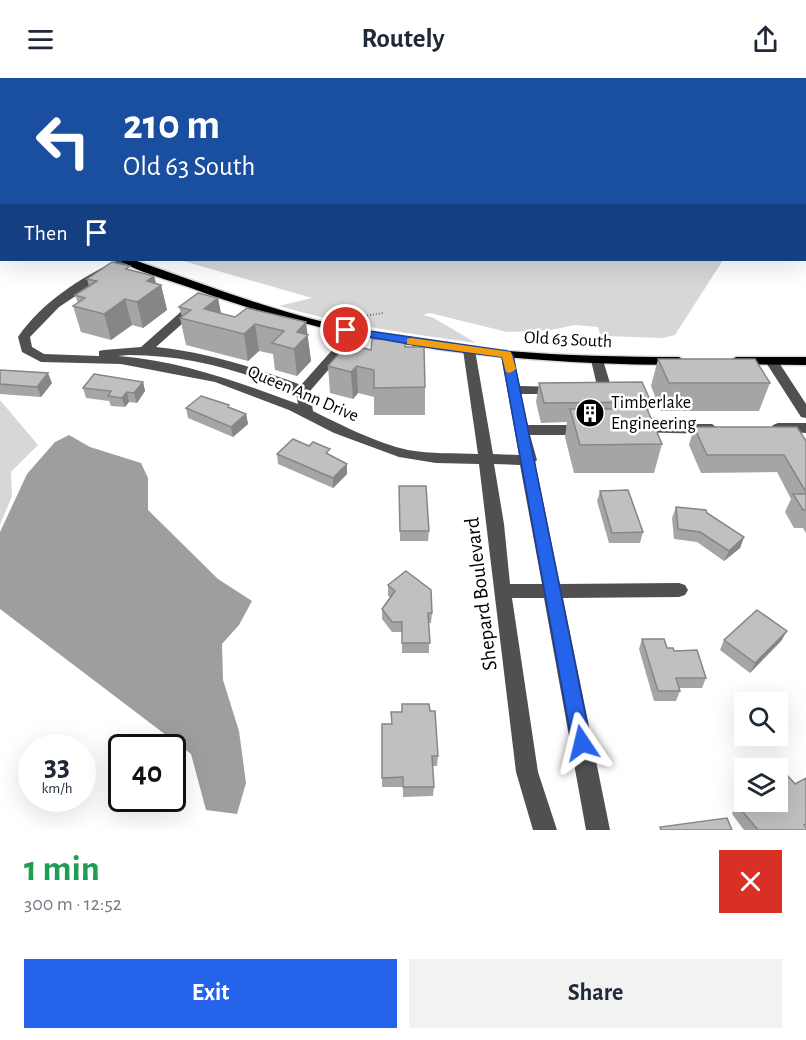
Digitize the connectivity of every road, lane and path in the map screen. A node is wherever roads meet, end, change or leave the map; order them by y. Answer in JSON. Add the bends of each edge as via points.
{"nodes":[{"id":1,"x":233,"y":78,"type":"edge"},
{"id":2,"x":240,"y":78,"type":"edge"},
{"id":3,"x":123,"y":261,"type":"edge"},
{"id":4,"x":128,"y":261,"type":"edge"},
{"id":5,"x":188,"y":312,"type":"edge"},
{"id":6,"x":383,"y":313,"type":"dead end"},
{"id":7,"x":364,"y":316,"type":"dead end"},
{"id":8,"x":146,"y":349,"type":"junction"},
{"id":9,"x":469,"y":350,"type":"junction"},
{"id":10,"x":338,"y":351,"type":"edge"},
{"id":11,"x":507,"y":355,"type":"junction"},
{"id":12,"x":95,"y":360,"type":"junction"},
{"id":13,"x":597,"y":360,"type":"junction"},
{"id":14,"x":687,"y":361,"type":"edge"},
{"id":15,"x":723,"y":361,"type":"edge"},
{"id":16,"x":771,"y":361,"type":"junction"},
{"id":17,"x":806,"y":361,"type":"edge"},
{"id":18,"x":515,"y":390,"type":"junction"},
{"id":19,"x":303,"y":392,"type":"junction"},
{"id":20,"x":306,"y":413,"type":"junction"},
{"id":21,"x":806,"y":414,"type":"edge"},
{"id":22,"x":806,"y":428,"type":"edge"},
{"id":23,"x":723,"y":429,"type":"edge"},
{"id":24,"x":759,"y":429,"type":"edge"},
{"id":25,"x":523,"y":430,"type":"junction"},
{"id":26,"x":486,"y":460,"type":"junction"},
{"id":27,"x":529,"y":460,"type":"junction"},
{"id":28,"x":679,"y":590,"type":"dead end"},
{"id":29,"x":502,"y":591,"type":"junction"},
{"id":30,"x":554,"y":591,"type":"junction"},
{"id":31,"x":545,"y":830,"type":"edge"},
{"id":32,"x":598,"y":830,"type":"edge"}],
"edges":[{"from":1,"to":2,"type":"street"},
{"from":3,"to":12,"type":"street","name":"Queen Ann Drive","via":[[73,291],[29,327],[24,337],[26,349],[41,358]]},
{"from":4,"to":9,"type":"main road","name":"Old 63 South","via":[[280,314],[346,330]]},
{"from":5,"to":8,"type":"street"},
{"from":6,"to":7,"type":"path"},
{"from":8,"to":12,"type":"street","via":[[102,354]]},
{"from":8,"to":19,"type":"street","via":[[222,362]]},
{"from":9,"to":11,"type":"main road","name":"Old 63 South"},
{"from":9,"to":26,"type":"street","name":"Shepard Boulevard"},
{"from":10,"to":19,"type":"street"},
{"from":11,"to":13,"type":"main road","name":"Old 63 South"},
{"from":11,"to":18,"type":"street"},
{"from":12,"to":20,"type":"street","name":"Queen Ann Drive","via":[[121,360],[219,379]]},
{"from":13,"to":14,"type":"main road","name":"Old 63 South"},
{"from":13,"to":18,"type":"street","via":[[605,390]]},
{"from":15,"to":16,"type":"main road"},
{"from":16,"to":17,"type":"main road"},
{"from":16,"to":21,"type":"street"},
{"from":18,"to":25,"type":"street"},
{"from":19,"to":20,"type":"street"},
{"from":20,"to":26,"type":"street","name":"Queen Ann Drive","via":[[404,454]]},
{"from":22,"to":24,"type":"street"},
{"from":23,"to":25,"type":"street"},
{"from":25,"to":27,"type":"street"},
{"from":26,"to":27,"type":"street","name":"Queen Ann Drive"},
{"from":26,"to":29,"type":"street","name":"Shepard Boulevard"},
{"from":27,"to":30,"type":"street"},
{"from":28,"to":30,"type":"street"},
{"from":29,"to":30,"type":"street"},
{"from":29,"to":31,"type":"street","name":"Shepard Boulevard","via":[[527,772]]},
{"from":30,"to":32,"type":"street"}]}
